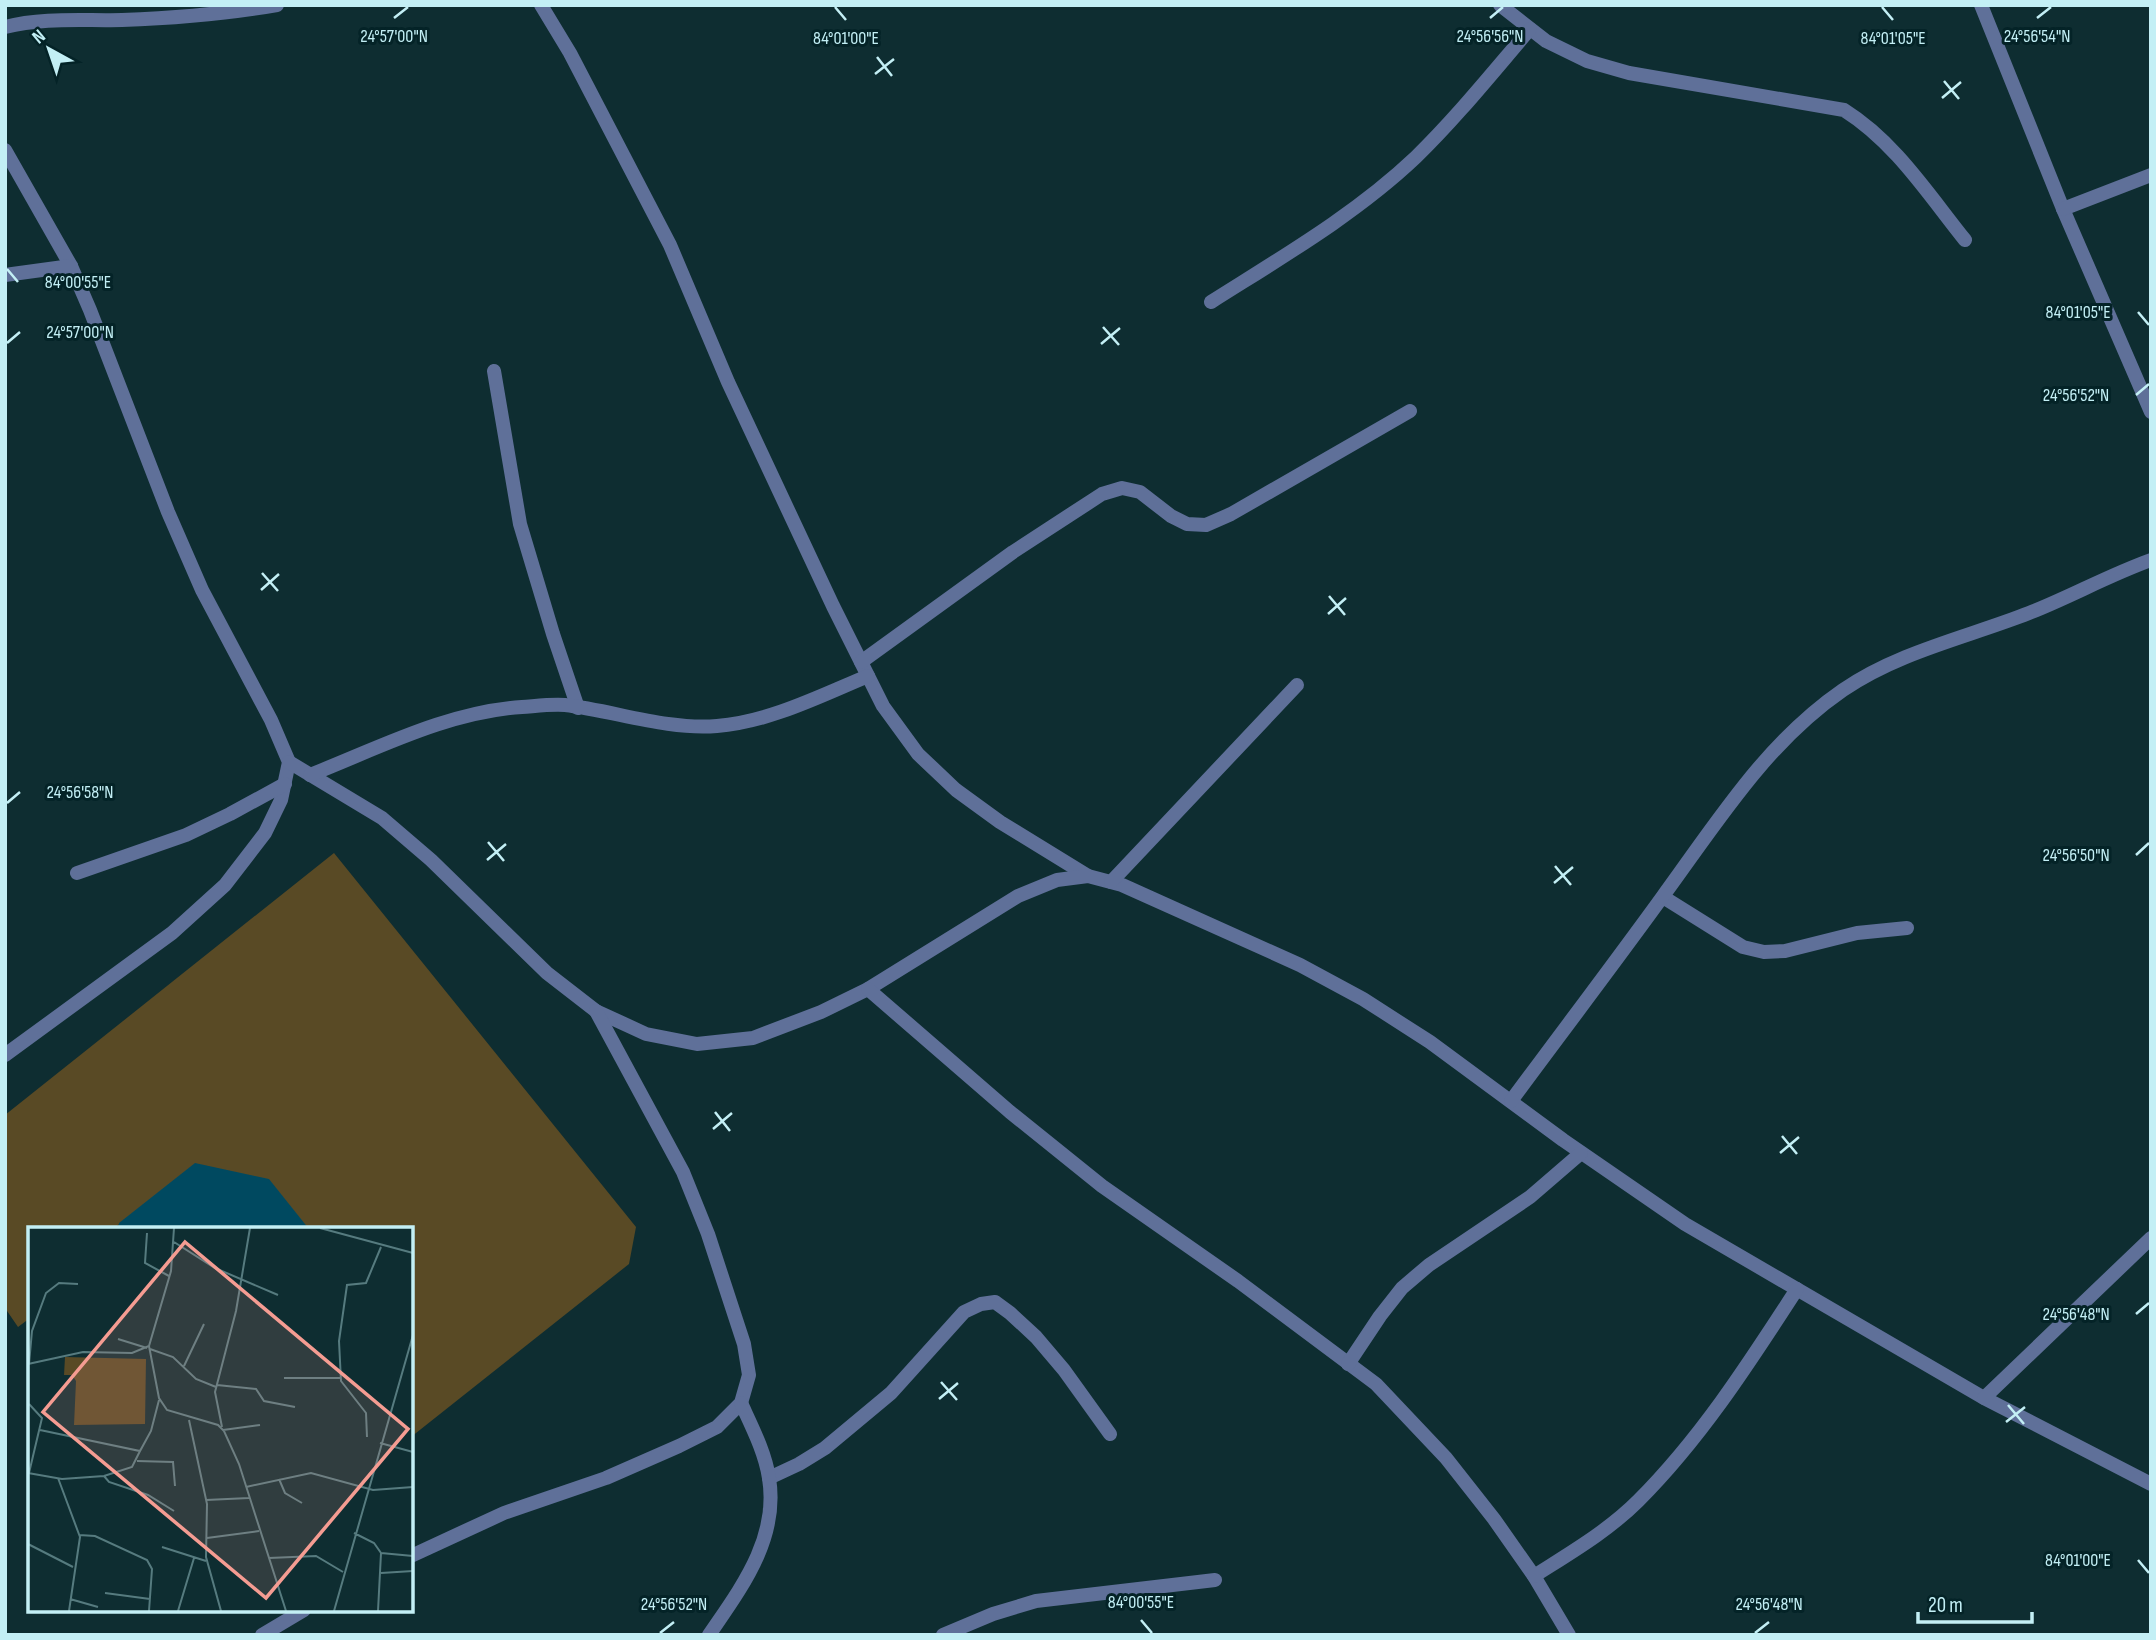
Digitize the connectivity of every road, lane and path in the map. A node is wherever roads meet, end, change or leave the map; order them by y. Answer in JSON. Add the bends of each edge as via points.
{"nodes":[{"id":1,"x":277,"y":5,"type":"edge"},
{"id":2,"x":541,"y":5,"type":"edge"},
{"id":3,"x":1500,"y":5,"type":"edge"},
{"id":4,"x":1982,"y":5,"type":"edge"},
{"id":5,"x":5,"y":27,"type":"edge"},
{"id":6,"x":1530,"y":29,"type":"junction"},
{"id":7,"x":5,"y":150,"type":"edge"},
{"id":8,"x":2151,"y":175,"type":"edge"},
{"id":9,"x":2063,"y":209,"type":"junction"},
{"id":10,"x":1965,"y":240,"type":"dead end"},
{"id":11,"x":71,"y":266,"type":"junction"},
{"id":12,"x":5,"y":275,"type":"edge"},
{"id":13,"x":1211,"y":302,"type":"dead end"},
{"id":14,"x":494,"y":371,"type":"dead end"},
{"id":15,"x":1410,"y":411,"type":"dead end"},
{"id":16,"x":2151,"y":412,"type":"edge"},
{"id":17,"x":2151,"y":560,"type":"edge"},
{"id":18,"x":861,"y":662,"type":"junction"},
{"id":19,"x":868,"y":676,"type":"junction"},
{"id":20,"x":1297,"y":685,"type":"dead end"},
{"id":21,"x":578,"y":708,"type":"junction"},
{"id":22,"x":289,"y":762,"type":"junction"},
{"id":23,"x":310,"y":775,"type":"junction"},
{"id":24,"x":285,"y":784,"type":"junction"},
{"id":25,"x":77,"y":873,"type":"dead end"},
{"id":26,"x":1088,"y":876,"type":"junction"},
{"id":27,"x":1111,"y":882,"type":"junction"},
{"id":28,"x":1663,"y":897,"type":"junction"},
{"id":29,"x":1907,"y":928,"type":"dead end"},
{"id":30,"x":868,"y":989,"type":"junction"},
{"id":31,"x":596,"y":1010,"type":"junction"},
{"id":32,"x":5,"y":1055,"type":"edge"},
{"id":33,"x":1511,"y":1101,"type":"junction"},
{"id":34,"x":1581,"y":1153,"type":"junction"},
{"id":35,"x":2151,"y":1238,"type":"edge"},
{"id":36,"x":1797,"y":1289,"type":"junction"},
{"id":37,"x":1348,"y":1364,"type":"junction"},
{"id":38,"x":1984,"y":1398,"type":"junction"},
{"id":39,"x":741,"y":1403,"type":"junction"},
{"id":40,"x":1110,"y":1434,"type":"dead end"},
{"id":41,"x":769,"y":1478,"type":"junction"},
{"id":42,"x":2151,"y":1484,"type":"edge"},
{"id":43,"x":413,"y":1555,"type":"edge"},
{"id":44,"x":1535,"y":1576,"type":"junction"},
{"id":45,"x":1215,"y":1580,"type":"dead end"},
{"id":46,"x":301,"y":1612,"type":"edge"},
{"id":47,"x":262,"y":1635,"type":"edge"},
{"id":48,"x":709,"y":1635,"type":"edge"},
{"id":49,"x":943,"y":1635,"type":"edge"},
{"id":50,"x":1569,"y":1635,"type":"edge"}],
"edges":[{"from":1,"to":5,"type":"street","via":[[228,14],[72,19]]},
{"from":2,"to":18,"type":"street","via":[[670,245],[728,382]]},
{"from":3,"to":6,"type":"street"},
{"from":4,"to":9,"type":"street"},
{"from":6,"to":10,"type":"street","via":[[1587,61],[1629,73],[1844,110],[1893,149]]},
{"from":6,"to":13,"type":"street","via":[[1416,157],[1321,232]]},
{"from":7,"to":11,"type":"street"},
{"from":8,"to":9,"type":"street"},
{"from":9,"to":16,"type":"street"},
{"from":11,"to":12,"type":"street"},
{"from":11,"to":22,"type":"street","via":[[202,590]]},
{"from":14,"to":21,"type":"street","via":[[520,524]]},
{"from":15,"to":18,"type":"street","via":[[1206,525],[1187,524],[1171,516],[1140,492],[1122,488],[1102,494]]},
{"from":17,"to":28,"type":"street","via":[[2029,613],[1885,666],[1845,688],[1791,731],[1754,771]]},
{"from":18,"to":19,"type":"street"},
{"from":19,"to":21,"type":"street","via":[[748,722],[715,726],[683,726]]},
{"from":19,"to":26,"type":"street","via":[[883,706],[918,754],[956,790]]},
{"from":20,"to":27,"type":"street"},
{"from":21,"to":23,"type":"street","via":[[520,707],[476,713]]},
{"from":22,"to":23,"type":"street"},
{"from":22,"to":24,"type":"street"},
{"from":23,"to":31,"type":"street","via":[[382,818],[547,973]]},
{"from":24,"to":25,"type":"street","via":[[186,835]]},
{"from":24,"to":32,"type":"street","via":[[265,833],[225,886],[172,933]]},
{"from":26,"to":27,"type":"street"},
{"from":26,"to":30,"type":"street","via":[[1057,880],[1018,896]]},
{"from":27,"to":33,"type":"street","via":[[1321,976],[1430,1042]]},
{"from":28,"to":29,"type":"street","via":[[1743,947],[1764,952]]},
{"from":28,"to":33,"type":"street"},
{"from":30,"to":31,"type":"street","via":[[753,1038],[697,1044],[646,1034]]},
{"from":30,"to":37,"type":"street","via":[[1092,1178]]},
{"from":31,"to":39,"type":"street","via":[[683,1172],[708,1234],[744,1344],[749,1375]]},
{"from":33,"to":34,"type":"street"},
{"from":34,"to":36,"type":"street","via":[[1685,1224]]},
{"from":34,"to":37,"type":"street","via":[[1530,1197],[1402,1288]]},
{"from":35,"to":38,"type":"street"},
{"from":36,"to":38,"type":"street"},
{"from":36,"to":44,"type":"street","via":[[1726,1396],[1637,1503]]},
{"from":37,"to":44,"type":"street","via":[[1376,1384],[1446,1458]]},
{"from":38,"to":42,"type":"street"},
{"from":39,"to":41,"type":"street"},
{"from":39,"to":43,"type":"street","via":[[717,1427],[680,1446],[606,1478],[504,1513]]},
{"from":40,"to":41,"type":"street","via":[[1064,1370],[995,1302],[964,1312],[891,1393],[825,1448]]},
{"from":41,"to":48,"type":"street","via":[[768,1528],[755,1563]]},
{"from":44,"to":50,"type":"street"},
{"from":45,"to":49,"type":"street","via":[[1036,1601]]},
{"from":46,"to":47,"type":"street"}]}
